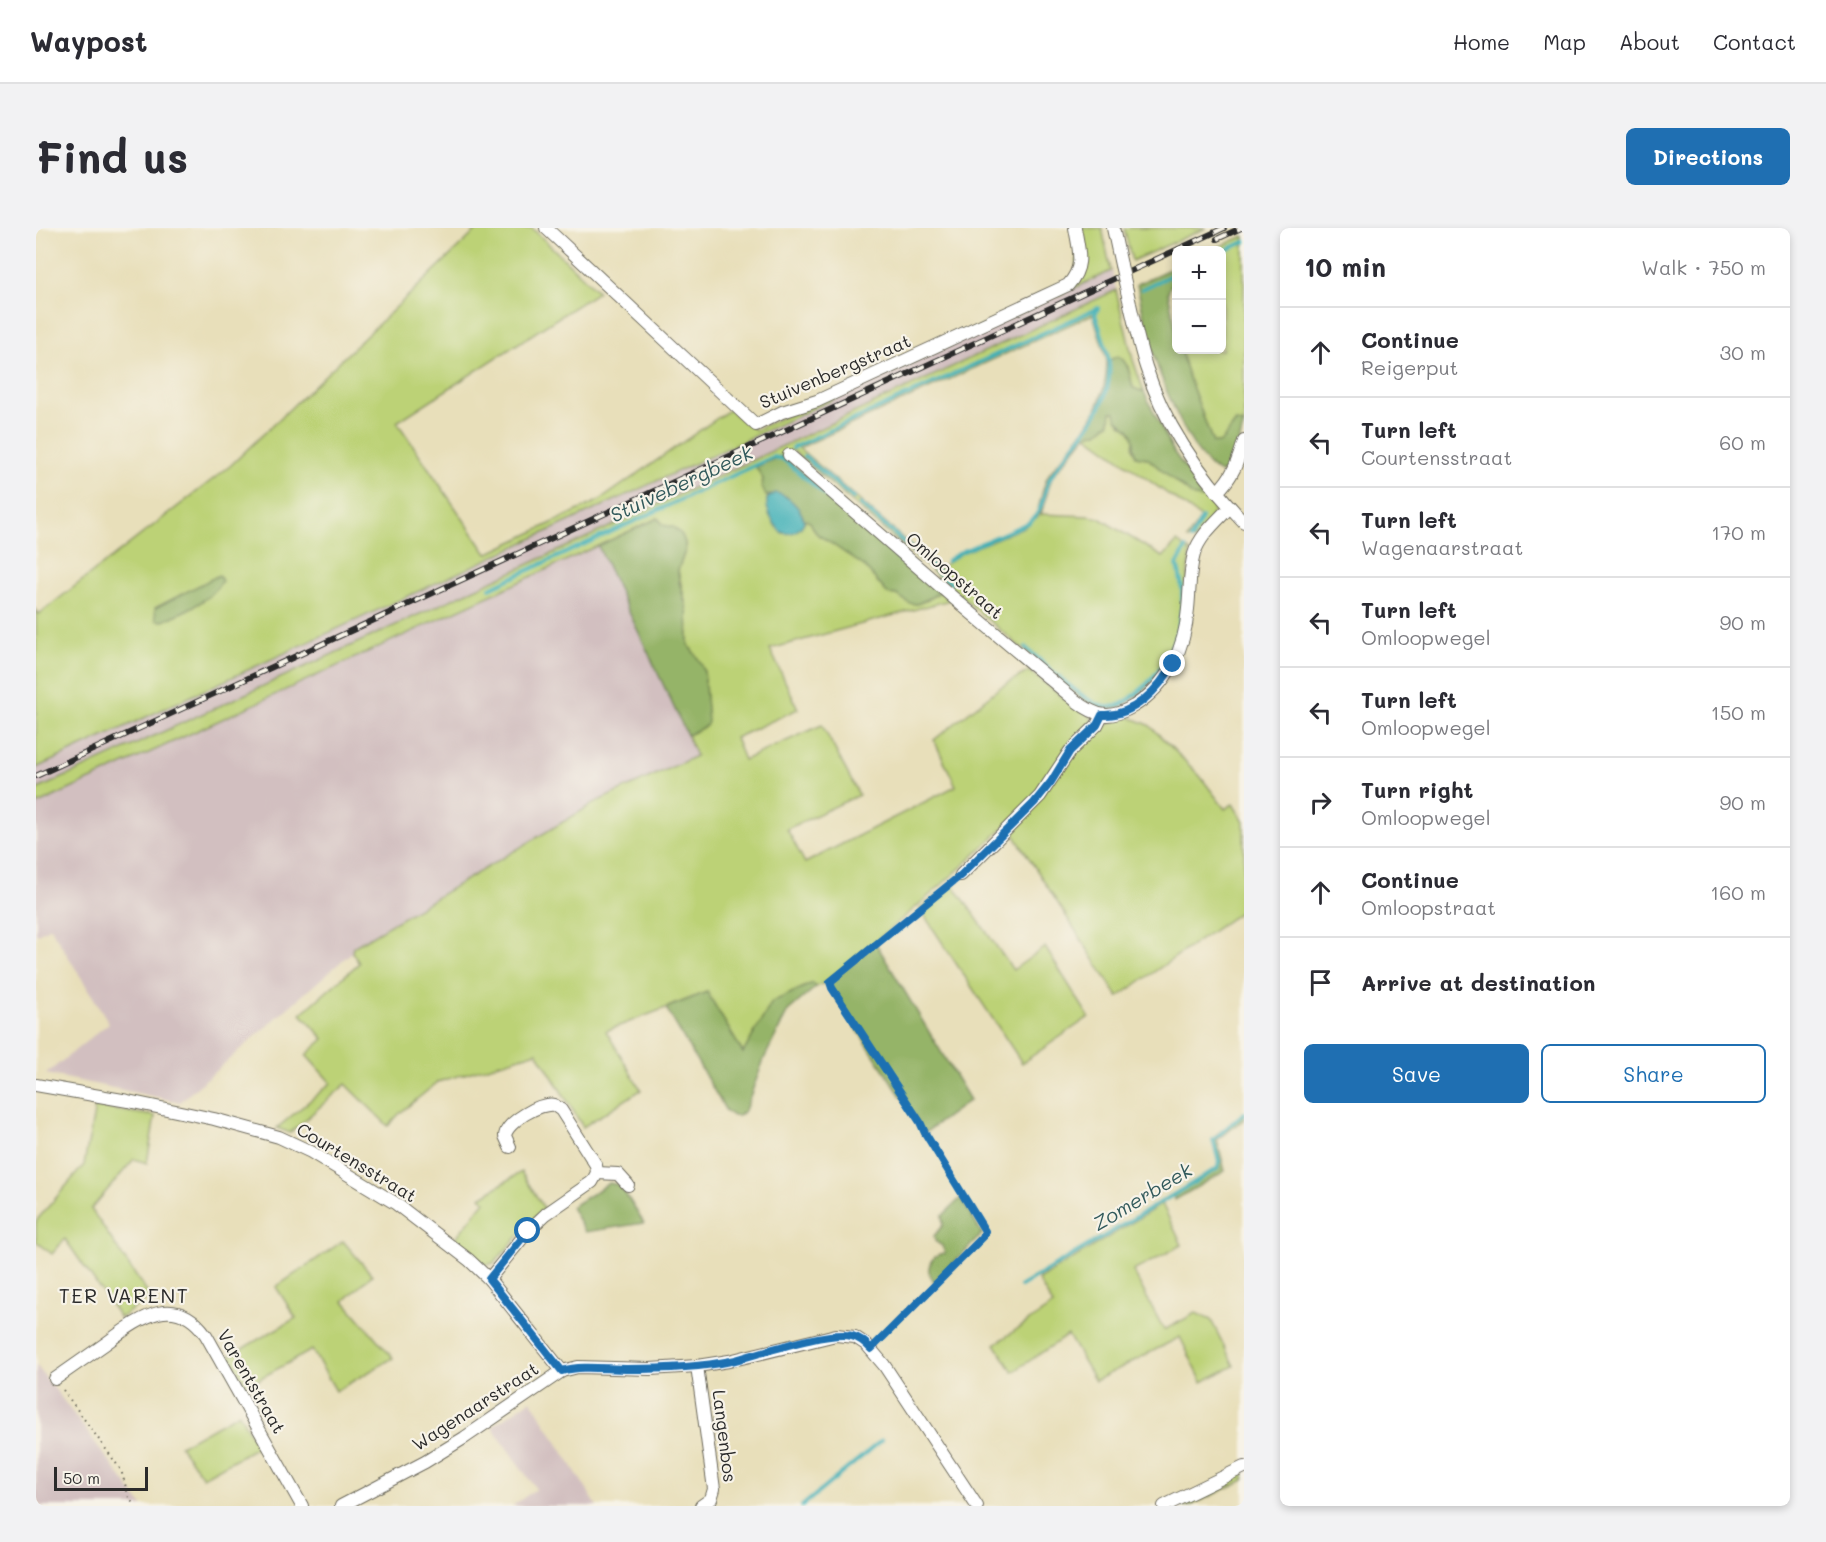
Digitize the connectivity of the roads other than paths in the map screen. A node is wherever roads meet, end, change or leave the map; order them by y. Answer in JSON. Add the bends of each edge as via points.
{"nodes":[{"id":1,"x":546,"y":228,"type":"edge"},
{"id":2,"x":1075,"y":228,"type":"edge"},
{"id":3,"x":1113,"y":228,"type":"edge"},
{"id":4,"x":1244,"y":441,"type":"edge"},
{"id":5,"x":789,"y":455,"type":"dead end"},
{"id":6,"x":1217,"y":492,"type":"junction"},
{"id":7,"x":1230,"y":507,"type":"junction"},
{"id":8,"x":1244,"y":522,"type":"edge"},
{"id":9,"x":1102,"y":715,"type":"junction"},
{"id":10,"x":961,"y":875,"type":"road end"},
{"id":11,"x":36,"y":1085,"type":"edge"},
{"id":12,"x":510,"y":1147,"type":"dead end"},
{"id":13,"x":597,"y":1173,"type":"junction"},
{"id":14,"x":628,"y":1185,"type":"dead end"},
{"id":15,"x":489,"y":1279,"type":"junction"},
{"id":16,"x":697,"y":1366,"type":"junction"},
{"id":17,"x":562,"y":1371,"type":"junction"},
{"id":18,"x":55,"y":1379,"type":"road end"},
{"id":19,"x":1244,"y":1467,"type":"edge"},
{"id":20,"x":302,"y":1506,"type":"edge"},
{"id":21,"x":341,"y":1506,"type":"edge"},
{"id":22,"x":702,"y":1506,"type":"edge"},
{"id":23,"x":977,"y":1506,"type":"edge"},
{"id":24,"x":1164,"y":1506,"type":"edge"}],
"edges":[{"from":1,"to":2,"type":"street","name":"Stuivenbergstraat","via":[[756,425],[817,401],[1068,285],[1076,277],[1080,263]]},
{"from":3,"to":6,"type":"street","bridge":true,"via":[[1146,368],[1187,454]]},
{"from":4,"to":6,"type":"street","via":[[1230,479]]},
{"from":5,"to":9,"type":"street","name":"Omloopstraat","via":[[1049,678],[1090,711]]},
{"from":6,"to":7,"type":"street"},
{"from":7,"to":8,"type":"street"},
{"from":7,"to":9,"type":"street","via":[[1202,539],[1195,554],[1185,634],[1167,675],[1152,693],[1132,707]]},
{"from":9,"to":10,"type":"street","via":[[1070,751],[1040,796]]},
{"from":11,"to":15,"type":"street","name":"Courtensstraat","via":[[183,1111],[296,1144],[395,1203]]},
{"from":12,"to":13,"type":"street","via":[[505,1136],[508,1126],[540,1105],[554,1105],[594,1162]]},
{"from":13,"to":14,"type":"street","via":[[618,1174]]},
{"from":13,"to":15,"type":"street","via":[[592,1182],[538,1221]]},
{"from":15,"to":17,"type":"street","name":"Courtensstraat"},
{"from":16,"to":17,"type":"street","name":"Wagenaarstraat","via":[[578,1367]]},
{"from":16,"to":22,"type":"street","name":"Langenbos","via":[[714,1489],[711,1499]]},
{"from":16,"to":23,"type":"street","name":"Wagenaarstraat","via":[[836,1335],[855,1336],[871,1349],[914,1408]]},
{"from":17,"to":21,"type":"street","name":"Wagenaarstraat","via":[[435,1456]]},
{"from":18,"to":20,"type":"street","name":"Varentstraat","via":[[146,1316],[165,1312],[184,1315],[206,1335]]},
{"from":19,"to":24,"type":"street"}]}
